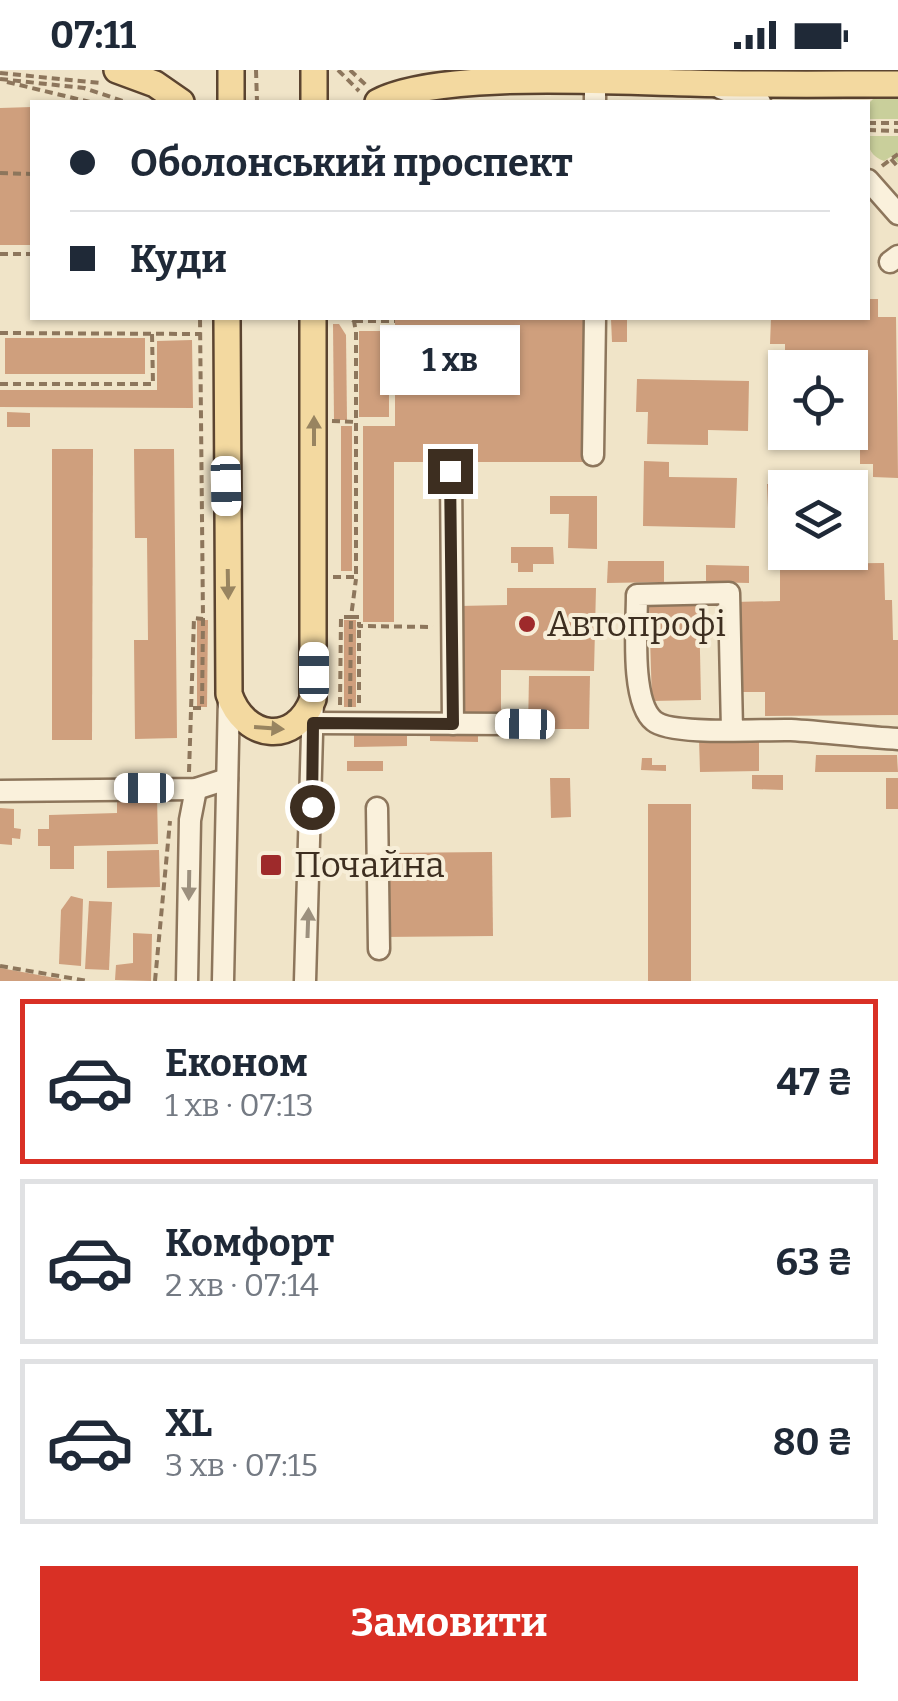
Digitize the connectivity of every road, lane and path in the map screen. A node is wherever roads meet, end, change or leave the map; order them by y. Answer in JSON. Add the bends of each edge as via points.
{"nodes":[{"id":1,"x":232,"y":70,"type":"edge"},
{"id":2,"x":256,"y":70,"type":"edge"},
{"id":3,"x":314,"y":70,"type":"edge"},
{"id":4,"x":338,"y":70,"type":"edge"},
{"id":5,"x":468,"y":70,"type":"edge"},
{"id":6,"x":0,"y":77,"type":"edge"},
{"id":7,"x":111,"y":77,"type":"edge"},
{"id":8,"x":516,"y":80,"type":"junction"},
{"id":9,"x":709,"y":84,"type":"junction"},
{"id":10,"x":869,"y":84,"type":"junction"},
{"id":11,"x":898,"y":84,"type":"edge"},
{"id":12,"x":595,"y":92,"type":"edge"},
{"id":13,"x":73,"y":100,"type":"edge"},
{"id":14,"x":120,"y":100,"type":"edge"},
{"id":15,"x":178,"y":100,"type":"edge"},
{"id":16,"x":231,"y":100,"type":"edge"},
{"id":17,"x":257,"y":100,"type":"edge"},
{"id":18,"x":314,"y":100,"type":"edge"},
{"id":19,"x":372,"y":100,"type":"edge"},
{"id":20,"x":754,"y":100,"type":"edge"},
{"id":21,"x":852,"y":100,"type":"edge"},
{"id":22,"x":898,"y":123,"type":"edge"},
{"id":23,"x":870,"y":127,"type":"edge"},
{"id":24,"x":870,"y":127,"type":"edge"},
{"id":25,"x":898,"y":130,"type":"edge"},
{"id":26,"x":898,"y":154,"type":"edge"},
{"id":27,"x":891,"y":159,"type":"junction"},
{"id":28,"x":898,"y":167,"type":"edge"},
{"id":29,"x":0,"y":174,"type":"edge"},
{"id":30,"x":30,"y":174,"type":"edge"},
{"id":31,"x":873,"y":174,"type":"edge"},
{"id":32,"x":898,"y":214,"type":"edge"},
{"id":33,"x":0,"y":254,"type":"edge"},
{"id":34,"x":30,"y":254,"type":"edge"},
{"id":35,"x":200,"y":320,"type":"edge"},
{"id":36,"x":227,"y":320,"type":"edge"},
{"id":37,"x":313,"y":320,"type":"edge"},
{"id":38,"x":351,"y":320,"type":"edge"},
{"id":39,"x":595,"y":320,"type":"edge"},
{"id":40,"x":395,"y":321,"type":"dead end"},
{"id":41,"x":0,"y":334,"type":"edge"},
{"id":42,"x":152,"y":334,"type":"junction"},
{"id":43,"x":200,"y":334,"type":"junction"},
{"id":44,"x":0,"y":384,"type":"edge"},
{"id":45,"x":328,"y":421,"type":"dead end"},
{"id":46,"x":356,"y":422,"type":"junction"},
{"id":47,"x":593,"y":455,"type":"dead end"},
{"id":48,"x":450,"y":471,"type":"dead end"},
{"id":49,"x":328,"y":577,"type":"dead end"},
{"id":50,"x":359,"y":626,"type":"junction"},
{"id":51,"x":452,"y":628,"type":"junction"},
{"id":52,"x":229,"y":694,"type":"junction"},
{"id":53,"x":313,"y":711,"type":"junction"},
{"id":54,"x":453,"y":724,"type":"junction"},
{"id":55,"x":525,"y":724,"type":"dead end"},
{"id":56,"x":732,"y":730,"type":"junction"},
{"id":57,"x":898,"y":739,"type":"edge"},
{"id":58,"x":227,"y":779,"type":"junction"},
{"id":59,"x":192,"y":783,"type":"junction"},
{"id":60,"x":0,"y":790,"type":"edge"},
{"id":61,"x":377,"y":808,"type":"dead end"},
{"id":62,"x":170,"y":812,"type":"dead end"},
{"id":63,"x":379,"y":948,"type":"dead end"},
{"id":64,"x":0,"y":966,"type":"edge"},
{"id":65,"x":88,"y":981,"type":"edge"},
{"id":66,"x":155,"y":981,"type":"edge"},
{"id":67,"x":187,"y":981,"type":"edge"},
{"id":68,"x":223,"y":981,"type":"edge"},
{"id":69,"x":305,"y":981,"type":"edge"}],
"edges":[{"from":1,"to":16,"type":"main road"},
{"from":2,"to":17,"type":"path"},
{"from":3,"to":18,"type":"main road"},
{"from":4,"to":19,"type":"path"},
{"from":5,"to":8,"type":"main road"},
{"from":6,"to":7,"type":"path"},
{"from":6,"to":13,"type":"path"},
{"from":6,"to":14,"type":"path","via":[[84,88]]},
{"from":7,"to":15,"type":"main road","via":[[155,84]]},
{"from":8,"to":12,"type":"main road"},
{"from":8,"to":19,"type":"main road","via":[[420,87]]},
{"from":9,"to":10,"type":"main road"},
{"from":9,"to":12,"type":"main road"},
{"from":9,"to":20,"type":"street"},
{"from":10,"to":11,"type":"main road"},
{"from":10,"to":21,"type":"street"},
{"from":22,"to":23,"type":"path"},
{"from":24,"to":25,"type":"path"},
{"from":26,"to":27,"type":"path"},
{"from":27,"to":28,"type":"path"},
{"from":27,"to":31,"type":"path"},
{"from":29,"to":30,"type":"path"},
{"from":31,"to":32,"type":"street"},
{"from":33,"to":34,"type":"path"},
{"from":35,"to":43,"type":"path"},
{"from":36,"to":52,"type":"main road","one_way":true},
{"from":53,"to":37,"type":"main road","one_way":true},
{"from":38,"to":40,"type":"path"},
{"from":38,"to":46,"type":"path"},
{"from":39,"to":47,"type":"street"},
{"from":41,"to":42,"type":"path"},
{"from":42,"to":43,"type":"path"},
{"from":42,"to":44,"type":"path","via":[[153,384]]},
{"from":43,"to":59,"type":"path","via":[[202,708],[193,708]]},
{"from":45,"to":46,"type":"path"},
{"from":46,"to":49,"type":"path","via":[[356,577]]},
{"from":48,"to":51,"type":"street"},
{"from":50,"to":50,"type":"path","via":[[359,709],[350,709],[351,617],[358,617]]},
{"from":50,"to":51,"type":"path"},
{"from":51,"to":54,"type":"street"},
{"from":52,"to":53,"type":"main road","one_way":true,"via":[[239,716],[258,730],[281,731]]},
{"from":52,"to":58,"type":"street"},
{"from":53,"to":54,"type":"street"},
{"from":69,"to":53,"type":"street","one_way":true},
{"from":54,"to":55,"type":"street"},
{"from":56,"to":56,"type":"street","via":[[671,729],[653,721],[638,678],[637,594],[730,593]]},
{"from":56,"to":57,"type":"street"},
{"from":58,"to":59,"type":"street"},
{"from":58,"to":68,"type":"street"},
{"from":59,"to":60,"type":"street"},
{"from":59,"to":67,"type":"street","one_way":true},
{"from":61,"to":63,"type":"street"},
{"from":62,"to":66,"type":"path"},
{"from":64,"to":65,"type":"path"}]}
